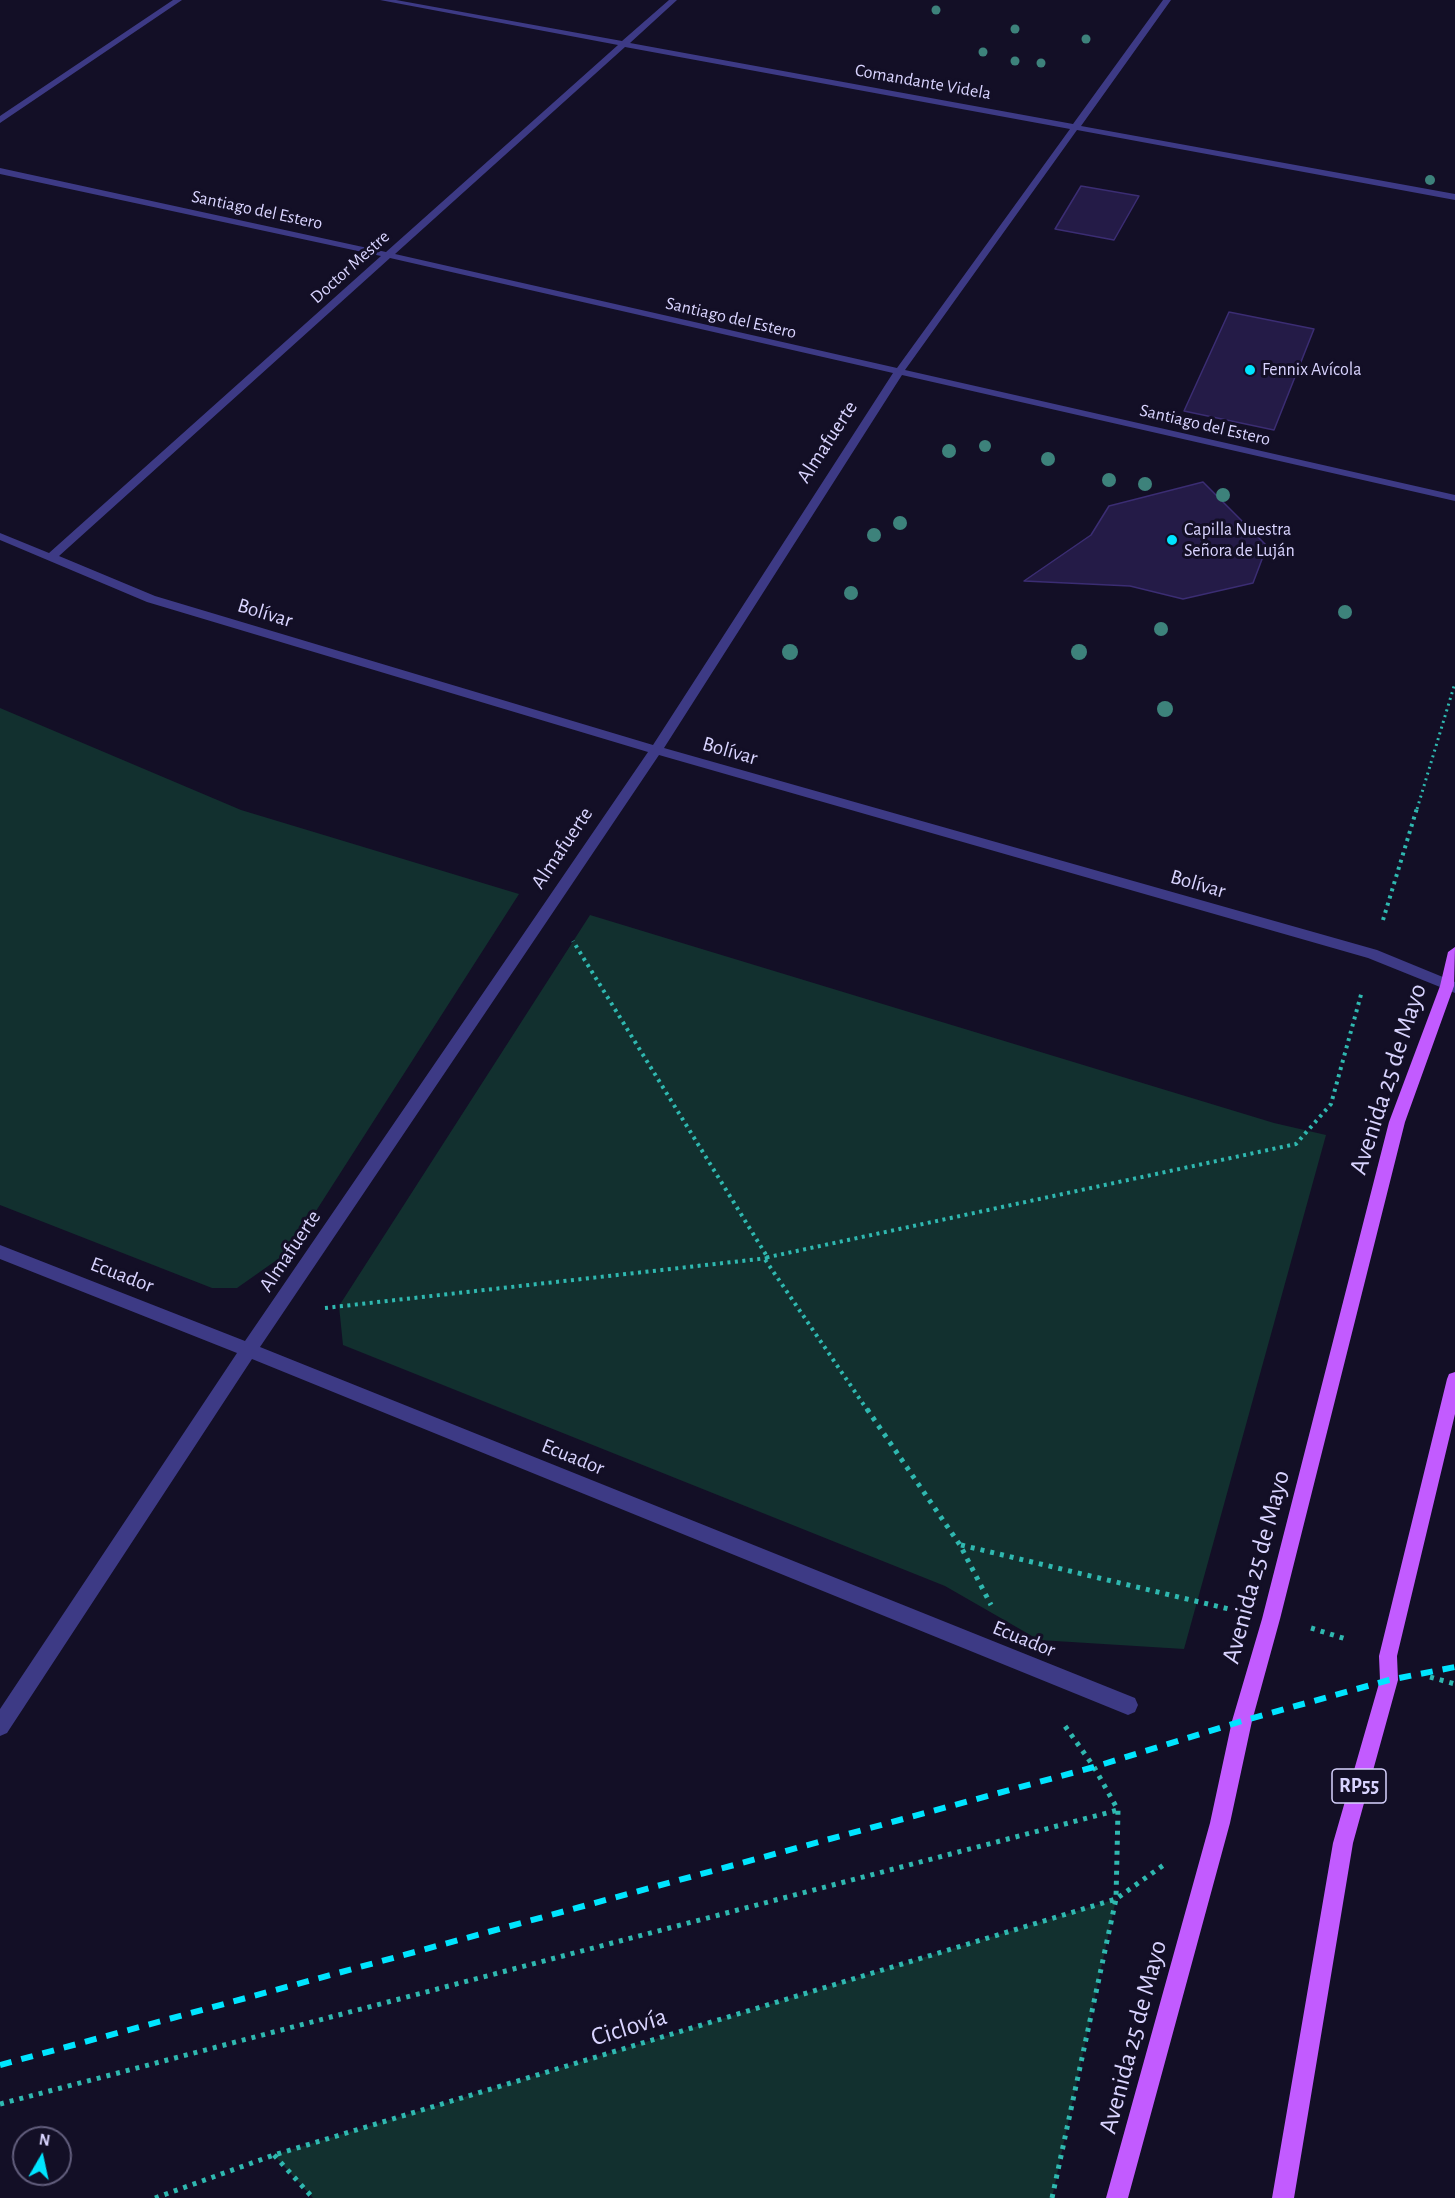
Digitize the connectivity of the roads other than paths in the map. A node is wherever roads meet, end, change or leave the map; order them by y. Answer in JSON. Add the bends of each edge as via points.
{"nodes":[{"id":1,"x":178,"y":0,"type":"edge"},
{"id":2,"x":384,"y":0,"type":"edge"},
{"id":3,"x":673,"y":0,"type":"edge"},
{"id":4,"x":1167,"y":0,"type":"edge"},
{"id":5,"x":624,"y":44,"type":"junction"},
{"id":6,"x":0,"y":120,"type":"edge"},
{"id":7,"x":1077,"y":127,"type":"junction"},
{"id":8,"x":0,"y":171,"type":"edge"},
{"id":9,"x":1455,"y":196,"type":"edge"},
{"id":10,"x":388,"y":255,"type":"junction"},
{"id":11,"x":898,"y":373,"type":"junction"},
{"id":12,"x":1455,"y":498,"type":"edge"},
{"id":13,"x":0,"y":536,"type":"edge"},
{"id":14,"x":51,"y":558,"type":"junction"},
{"id":15,"x":656,"y":750,"type":"junction"},
{"id":16,"x":1455,"y":952,"type":"edge"},
{"id":17,"x":1451,"y":987,"type":"edge"},
{"id":18,"x":0,"y":1252,"type":"edge"},
{"id":19,"x":249,"y":1350,"type":"junction"},
{"id":20,"x":1455,"y":1378,"type":"edge"},
{"id":21,"x":1128,"y":1705,"type":"dead end"},
{"id":22,"x":0,"y":1726,"type":"edge"},
{"id":23,"x":1118,"y":2198,"type":"edge"},
{"id":24,"x":1283,"y":2198,"type":"edge"}],
"edges":[{"from":1,"to":6,"type":"street"},
{"from":2,"to":5,"type":"street","name":"Comandante Videla"},
{"from":3,"to":5,"type":"street","name":"Doctor Mestre"},
{"from":4,"to":7,"type":"street","name":"Almafuerte"},
{"from":5,"to":7,"type":"street","name":"Comandante Videla"},
{"from":5,"to":10,"type":"street","name":"Doctor Mestre"},
{"from":7,"to":9,"type":"street","name":"Comandante Videla"},
{"from":7,"to":11,"type":"street","name":"Almafuerte"},
{"from":8,"to":10,"type":"street","name":"Santiago del Estero"},
{"from":10,"to":11,"type":"street","name":"Santiago del Estero"},
{"from":10,"to":14,"type":"street","name":"Doctor Mestre"},
{"from":11,"to":12,"type":"street","name":"Santiago del Estero"},
{"from":11,"to":15,"type":"street","name":"Almafuerte"},
{"from":13,"to":14,"type":"street","name":"Bolívar"},
{"from":14,"to":15,"type":"street","name":"Bolívar","via":[[151,599]]},
{"from":15,"to":17,"type":"street","name":"Bolívar","via":[[1372,954]]},
{"from":15,"to":19,"type":"street","name":"Almafuerte"},
{"from":16,"to":17,"type":"main road","name":"Avenida 25 de Mayo"},
{"from":17,"to":23,"type":"main road","name":"Avenida 25 de Mayo","via":[[1397,1122],[1242,1720],[1220,1823]]},
{"from":18,"to":19,"type":"street","name":"Ecuador"},
{"from":19,"to":21,"type":"street","name":"Ecuador"},
{"from":19,"to":22,"type":"street","name":"Almafuerte"},
{"from":20,"to":24,"type":"main road","number":"RP55","via":[[1388,1656],[1389,1680],[1343,1843]]}]}
